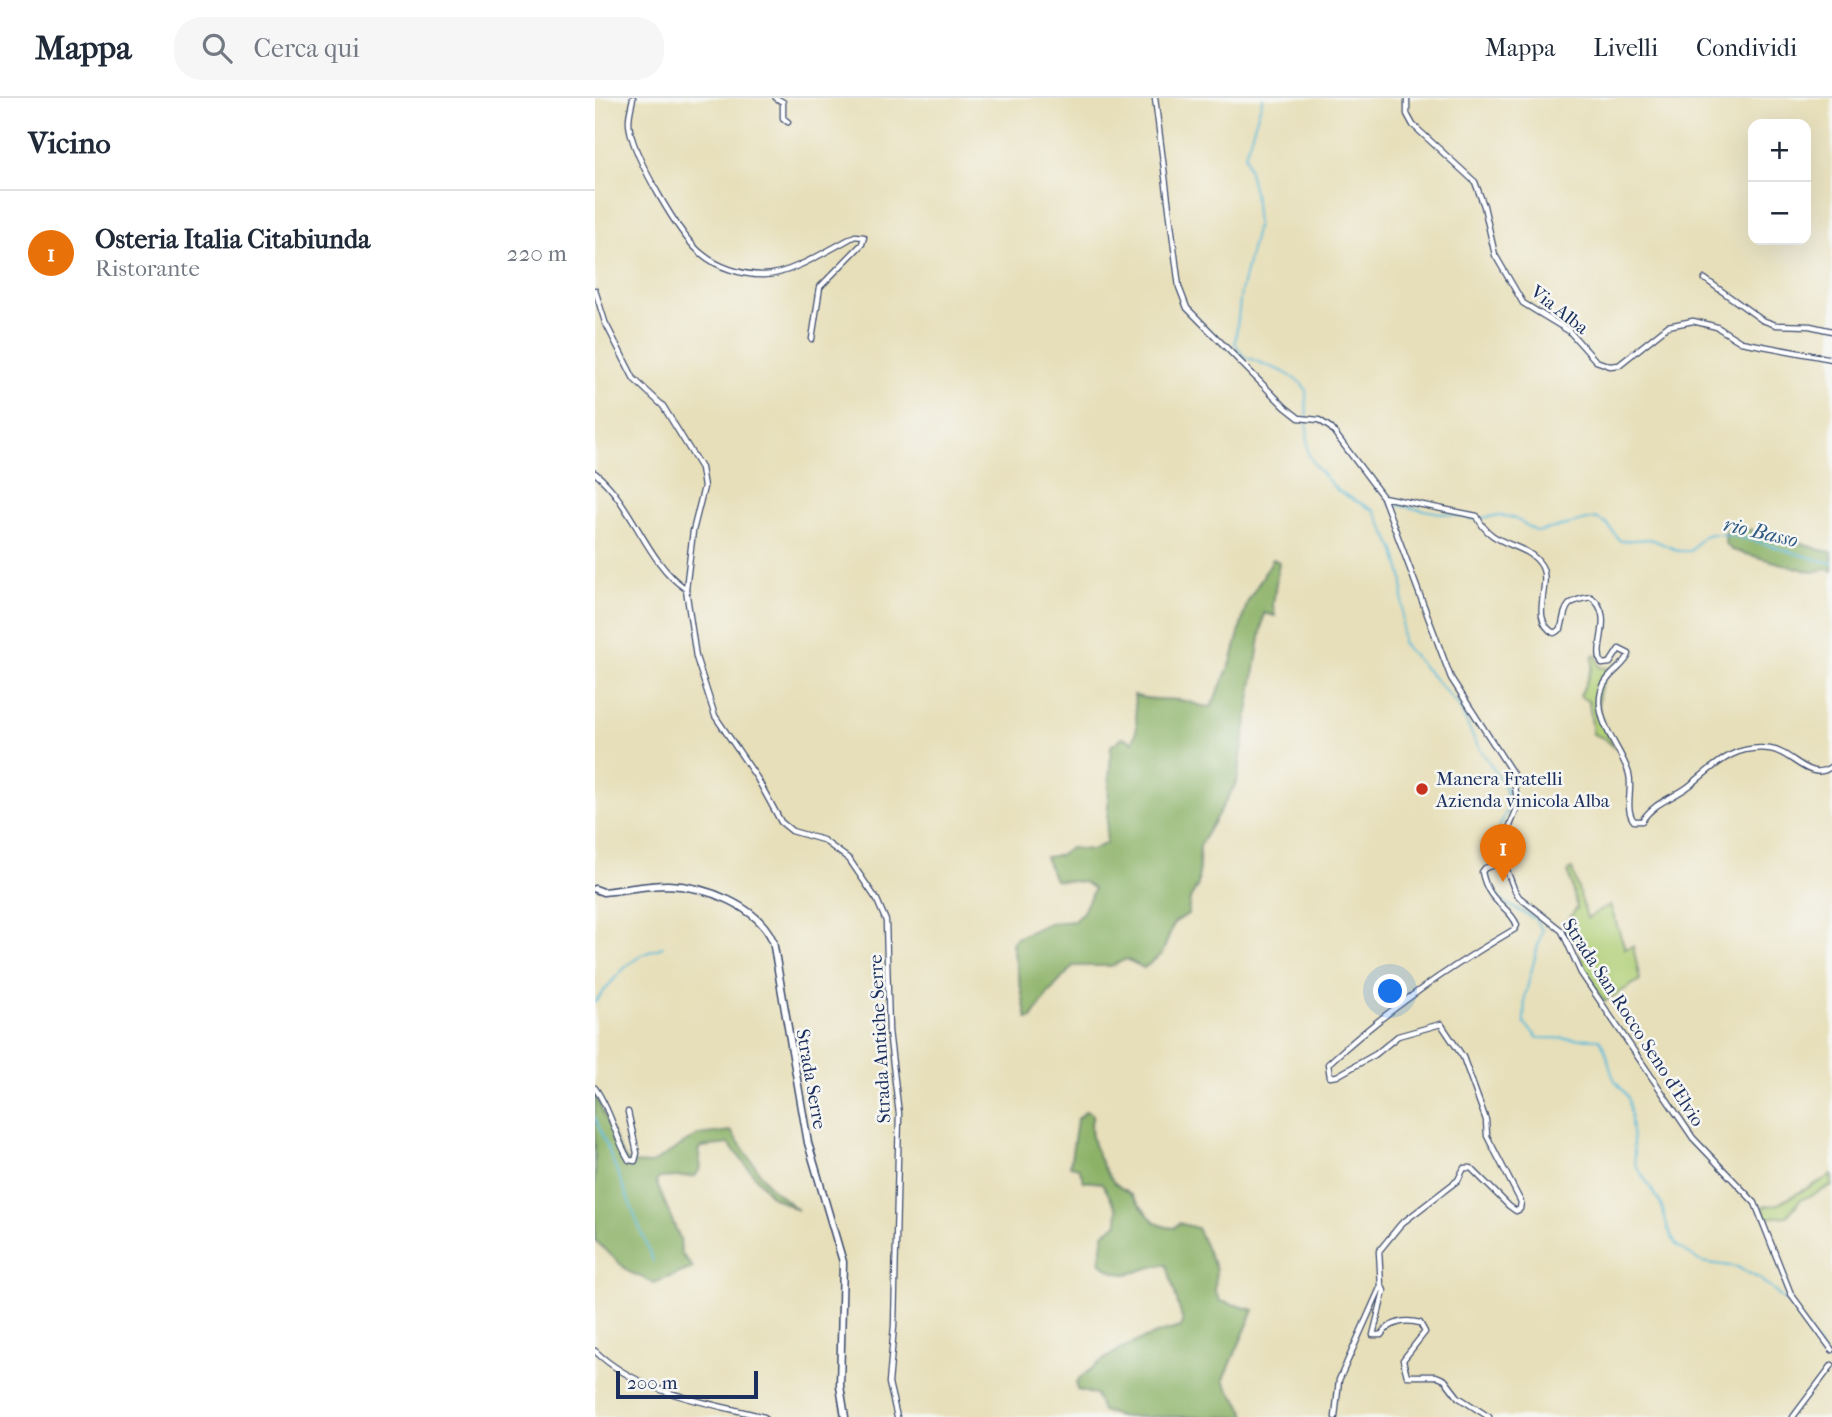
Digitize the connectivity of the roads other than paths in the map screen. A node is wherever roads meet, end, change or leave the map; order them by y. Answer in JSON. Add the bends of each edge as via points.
{"nodes":[{"id":1,"x":633,"y":98,"type":"edge"},
{"id":2,"x":776,"y":98,"type":"edge"},
{"id":3,"x":1155,"y":98,"type":"edge"},
{"id":4,"x":1407,"y":98,"type":"edge"},
{"id":5,"x":788,"y":122,"type":"dead end"},
{"id":6,"x":1705,"y":279,"type":"dead end"},
{"id":7,"x":595,"y":290,"type":"edge"},
{"id":8,"x":1832,"y":331,"type":"edge"},
{"id":9,"x":812,"y":340,"type":"dead end"},
{"id":10,"x":1832,"y":359,"type":"edge"},
{"id":11,"x":595,"y":473,"type":"edge"},
{"id":12,"x":1385,"y":502,"type":"junction"},
{"id":13,"x":687,"y":589,"type":"junction"},
{"id":14,"x":1832,"y":766,"type":"edge"},
{"id":15,"x":1502,"y":863,"type":"junction"},
{"id":16,"x":595,"y":889,"type":"edge"},
{"id":17,"x":595,"y":1088,"type":"edge"},
{"id":18,"x":628,"y":1112,"type":"dead end"},
{"id":19,"x":1381,"y":1286,"type":"junction"},
{"id":20,"x":1832,"y":1350,"type":"edge"},
{"id":21,"x":595,"y":1351,"type":"edge"},
{"id":22,"x":1830,"y":1367,"type":"edge"},
{"id":23,"x":764,"y":1417,"type":"edge"},
{"id":24,"x":845,"y":1417,"type":"edge"},
{"id":25,"x":897,"y":1417,"type":"edge"},
{"id":26,"x":1335,"y":1417,"type":"edge"},
{"id":27,"x":1489,"y":1417,"type":"edge"},
{"id":28,"x":1793,"y":1417,"type":"edge"}],
"edges":[{"from":1,"to":9,"type":"street","via":[[628,122],[636,153],[686,236],[713,262],[748,274],[769,275],[855,236],[864,237],[820,287]]},
{"from":2,"to":5,"type":"street","via":[[783,102],[783,118]]},
{"from":3,"to":12,"type":"street","via":[[1179,287],[1185,302],[1194,317],[1285,407],[1303,418],[1324,422]]},
{"from":4,"to":10,"type":"street","name":"Via Alba","via":[[1413,125],[1480,190],[1495,255],[1523,303],[1569,331],[1596,361],[1619,365],[1668,326],[1693,321],[1717,327],[1741,342]]},
{"from":6,"to":8,"type":"street","via":[[1762,320]]},
{"from":7,"to":13,"type":"street","name":"Strada Antiche Serre","via":[[605,322],[634,379],[663,405],[704,478]]},
{"from":11,"to":13,"type":"street","via":[[626,506],[661,566]]},
{"from":12,"to":14,"type":"street","via":[[1478,519],[1492,537],[1540,564],[1544,572],[1541,607],[1554,633],[1561,629],[1569,603],[1591,597],[1597,602],[1603,624],[1602,664],[1610,663],[1619,649],[1627,651],[1628,659],[1606,678],[1600,707],[1629,774],[1634,821],[1642,821],[1653,806],[1688,788],[1728,756],[1769,749],[1812,772],[1821,773]]},
{"from":12,"to":15,"type":"street","via":[[1451,678],[1502,754],[1517,787],[1518,806],[1503,843]]},
{"from":13,"to":25,"type":"street","name":"Strada Antiche Serre","via":[[696,657],[715,716],[782,822],[792,831],[823,840],[849,859],[886,921],[889,1031],[899,1114],[889,1383]]},
{"from":15,"to":19,"type":"street","via":[[1482,872],[1490,894],[1514,918],[1515,929],[1369,1026],[1328,1064],[1328,1071],[1330,1077],[1337,1076],[1398,1036],[1441,1024],[1463,1057],[1486,1120],[1487,1136],[1521,1202],[1520,1209],[1515,1211],[1471,1168],[1464,1168],[1458,1181],[1389,1236],[1379,1251]]},
{"from":15,"to":20,"type":"street","name":"Strada San Rocco Seno d'Elvio","via":[[1519,897],[1562,931],[1581,973],[1693,1138],[1755,1203],[1791,1294]]},
{"from":16,"to":24,"type":"main road","name":"Strada Serre","via":[[689,887],[755,915],[767,926],[808,1143],[842,1262],[840,1386]]},
{"from":17,"to":18,"type":"street","via":[[606,1104],[622,1149],[635,1161]]},
{"from":19,"to":26,"type":"street","via":[[1339,1380]]},
{"from":19,"to":27,"type":"street","via":[[1384,1291],[1373,1335],[1381,1335],[1391,1324],[1420,1323],[1425,1332],[1403,1360],[1407,1376],[1445,1380],[1458,1397]]},
{"from":21,"to":23,"type":"street","via":[[614,1369],[642,1382],[712,1406]]},
{"from":22,"to":28,"type":"street"}]}
